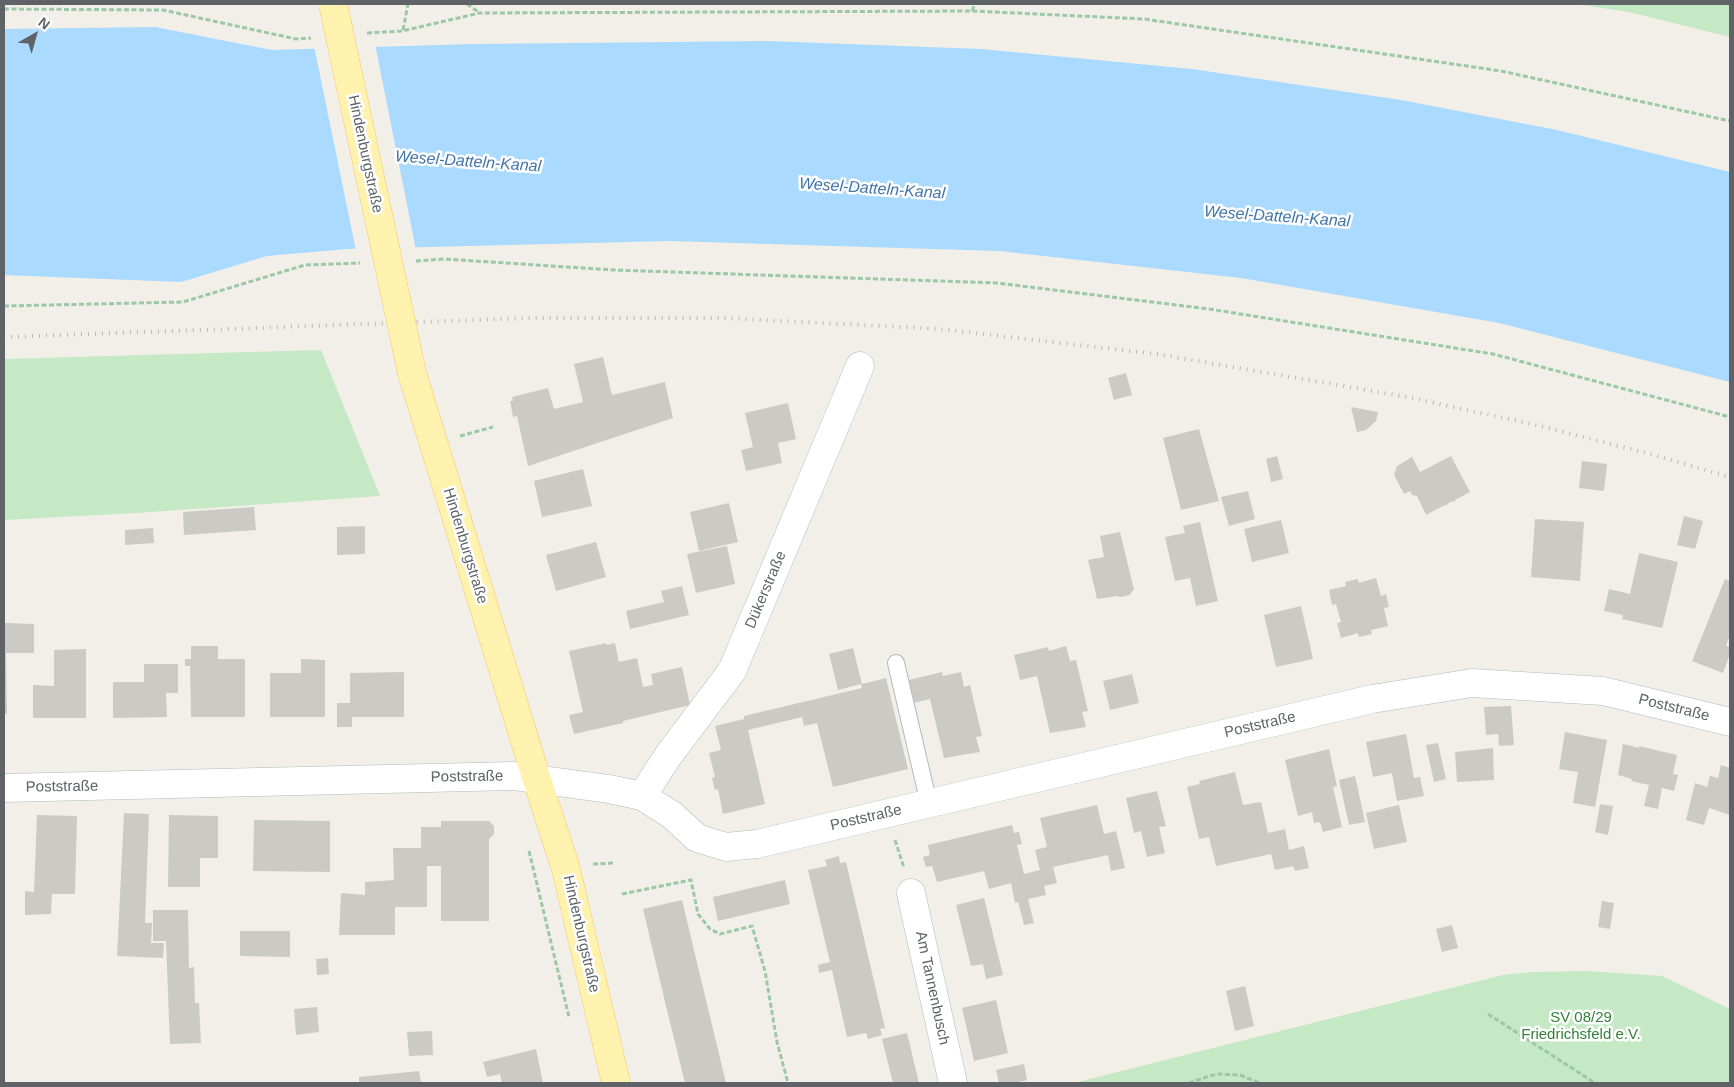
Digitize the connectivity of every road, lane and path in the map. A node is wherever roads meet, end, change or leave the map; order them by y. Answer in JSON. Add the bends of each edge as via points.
{"nodes":[{"id":1,"x":333,"y":4,"type":"edge"},
{"id":2,"x":408,"y":4,"type":"edge"},
{"id":3,"x":467,"y":4,"type":"edge"},
{"id":4,"x":975,"y":4,"type":"edge"},
{"id":5,"x":4,"y":9,"type":"edge"},
{"id":6,"x":972,"y":11,"type":"junction"},
{"id":7,"x":480,"y":14,"type":"junction"},
{"id":8,"x":402,"y":30,"type":"junction"},
{"id":9,"x":364,"y":34,"type":"dead end"},
{"id":10,"x":316,"y":37,"type":"dead end"},
{"id":11,"x":1730,"y":121,"type":"edge"},
{"id":12,"x":414,"y":261,"type":"dead end"},
{"id":13,"x":365,"y":263,"type":"dead end"},
{"id":14,"x":4,"y":306,"type":"edge"},
{"id":15,"x":860,"y":366,"type":"dead end"},
{"id":16,"x":1730,"y":417,"type":"edge"},
{"id":17,"x":493,"y":426,"type":"dead end"},
{"id":18,"x":452,"y":438,"type":"dead end"},
{"id":19,"x":896,"y":663,"type":"dead end"},
{"id":20,"x":1730,"y":722,"type":"edge"},
{"id":21,"x":537,"y":780,"type":"junction"},
{"id":22,"x":4,"y":788,"type":"edge"},
{"id":23,"x":642,"y":796,"type":"junction"},
{"id":24,"x":929,"y":804,"type":"junction"},
{"id":25,"x":887,"y":813,"type":"junction"},
{"id":26,"x":911,"y":893,"type":"joint"},
{"id":27,"x":622,"y":894,"type":"dead end"},
{"id":28,"x":1488,"y":1014,"type":"dead end"},
{"id":29,"x":616,"y":1083,"type":"edge"},
{"id":30,"x":788,"y":1083,"type":"edge"},
{"id":31,"x":953,"y":1083,"type":"edge"},
{"id":32,"x":1188,"y":1083,"type":"edge"},
{"id":33,"x":1260,"y":1083,"type":"edge"},
{"id":34,"x":1595,"y":1083,"type":"edge"}],
"edges":[{"from":1,"to":21,"type":"main road","name":"Hindenburgstraße","bridge":true,"via":[[412,373]]},
{"from":2,"to":8,"type":"path"},
{"from":3,"to":7,"type":"path"},
{"from":4,"to":6,"type":"path"},
{"from":5,"to":10,"type":"path","via":[[163,10],[296,39]]},
{"from":6,"to":7,"type":"path"},
{"from":6,"to":11,"type":"path","via":[[1144,19],[1501,71]]},
{"from":7,"to":8,"type":"path"},
{"from":8,"to":9,"type":"path"},
{"from":12,"to":16,"type":"path","via":[[997,283],[1208,309],[1493,354]]},
{"from":13,"to":14,"type":"path","via":[[305,265],[182,302]]},
{"from":15,"to":23,"type":"street","name":"Dükerstraße","via":[[732,671]]},
{"from":17,"to":18,"type":"path"},
{"from":19,"to":24,"type":"lane"},
{"from":20,"to":24,"type":"street","name":"Poststraße","via":[[1603,691],[1472,682],[1372,699]]},
{"from":21,"to":22,"type":"street","name":"Poststraße","via":[[513,776]]},
{"from":21,"to":23,"type":"street","name":"Poststraße"},
{"from":21,"to":29,"type":"main road","name":"Hindenburgstraße","via":[[566,869]]},
{"from":23,"to":25,"type":"street","name":"Poststraße","via":[[672,815],[697,838],[726,847],[757,844]]},
{"from":24,"to":25,"type":"street","name":"Poststraße"},
{"from":25,"to":26,"type":"path"},
{"from":26,"to":31,"type":"street","name":"Am Tannenbusch"},
{"from":27,"to":30,"type":"path","via":[[691,880],[698,914],[710,929],[720,934],[752,926],[765,971],[777,1042]]},
{"from":28,"to":34,"type":"path"},
{"from":32,"to":33,"type":"path","via":[[1216,1074],[1240,1075]]}]}
